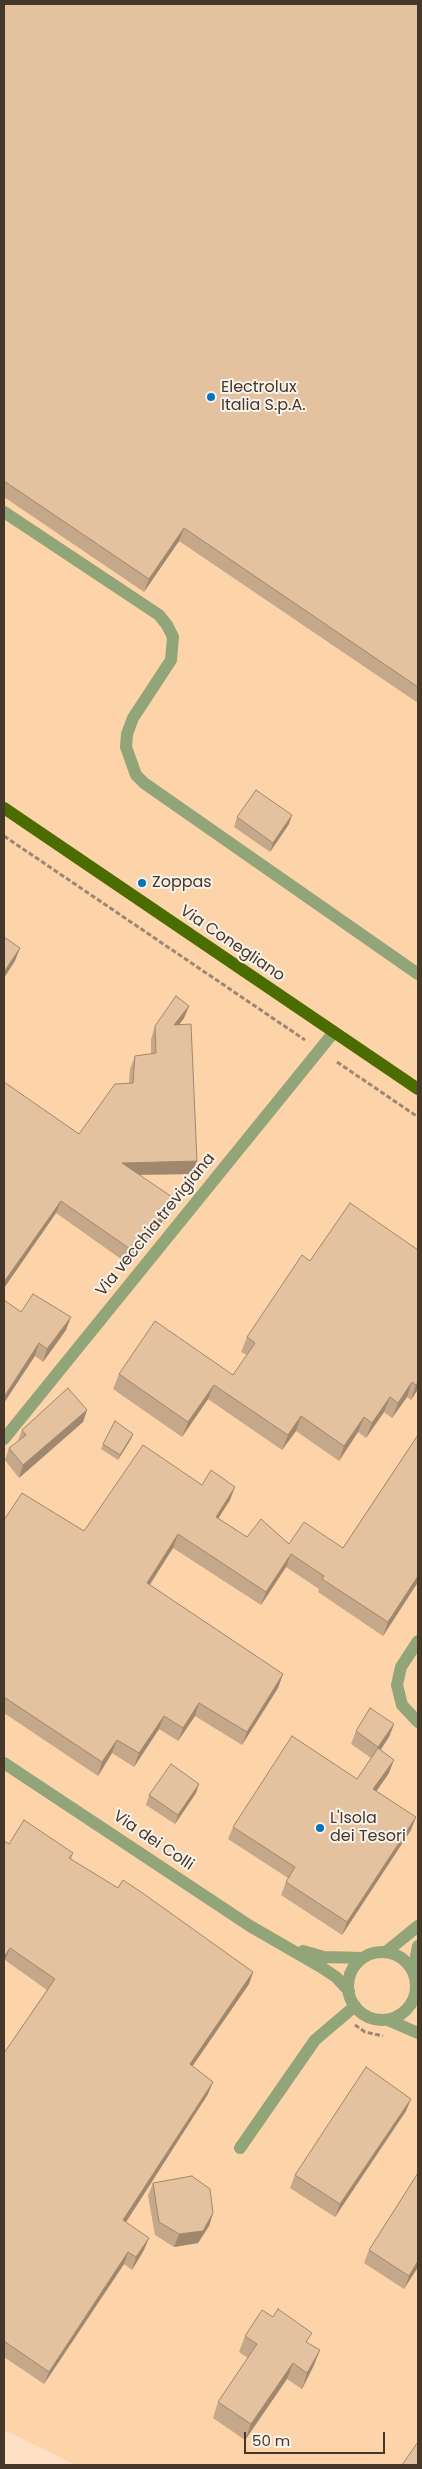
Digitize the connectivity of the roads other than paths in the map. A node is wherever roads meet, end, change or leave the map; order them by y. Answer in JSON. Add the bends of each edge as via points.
{"nodes":[{"id":1,"x":4,"y":512,"type":"edge"},
{"id":2,"x":4,"y":808,"type":"edge"},
{"id":3,"x":418,"y":974,"type":"edge"},
{"id":4,"x":334,"y":1032,"type":"junction"},
{"id":5,"x":418,"y":1089,"type":"edge"},
{"id":6,"x":4,"y":1439,"type":"edge"},
{"id":7,"x":418,"y":1641,"type":"edge"},
{"id":8,"x":418,"y":1722,"type":"edge"},
{"id":9,"x":4,"y":1763,"type":"edge"},
{"id":10,"x":418,"y":1926,"type":"edge"},
{"id":11,"x":284,"y":1945,"type":"junction"},
{"id":12,"x":418,"y":1946,"type":"edge"},
{"id":13,"x":386,"y":1952,"type":"junction"},
{"id":14,"x":362,"y":1958,"type":"junction"},
{"id":15,"x":414,"y":1971,"type":"junction"},
{"id":16,"x":349,"y":1991,"type":"junction"},
{"id":17,"x":417,"y":1998,"type":"edge"},
{"id":18,"x":354,"y":2006,"type":"junction"},
{"id":19,"x":388,"y":2020,"type":"junction"},
{"id":20,"x":418,"y":2033,"type":"edge"},
{"id":21,"x":240,"y":2148,"type":"dead end"}],
"edges":[{"from":1,"to":3,"type":"street","via":[[159,615],[167,624],[173,637],[171,660],[133,718],[127,734],[126,748],[136,775]]},
{"from":2,"to":4,"type":"main road","name":"Via Conegliano"},
{"from":4,"to":5,"type":"main road","name":"Via Conegliano"},
{"from":4,"to":6,"type":"street","name":"Via vecchia trevigiana"},
{"from":7,"to":8,"type":"street","via":[[401,1667],[397,1685],[402,1705]]},
{"from":9,"to":11,"type":"street","name":"Via dei Colli","via":[[250,1926]]},
{"from":10,"to":13,"type":"street"},
{"from":11,"to":14,"type":"street","name":"Via dei Colli","via":[[324,1956]]},
{"from":11,"to":16,"type":"street","name":"Via dei Colli","via":[[336,1977]]},
{"from":12,"to":15,"type":"street"},
{"from":13,"to":14,"type":"street","name":"Via dei Colli"},
{"from":13,"to":15,"type":"street","via":[[397,1955]]},
{"from":14,"to":16,"type":"street","via":[[351,1973]]},
{"from":15,"to":17,"type":"street"},
{"from":16,"to":18,"type":"street","name":"Via dei Colli"},
{"from":17,"to":19,"type":"street","via":[[406,2012]]},
{"from":18,"to":19,"type":"street","via":[[369,2018]]},
{"from":18,"to":21,"type":"street","via":[[316,2040]]},
{"from":19,"to":20,"type":"street"}]}
